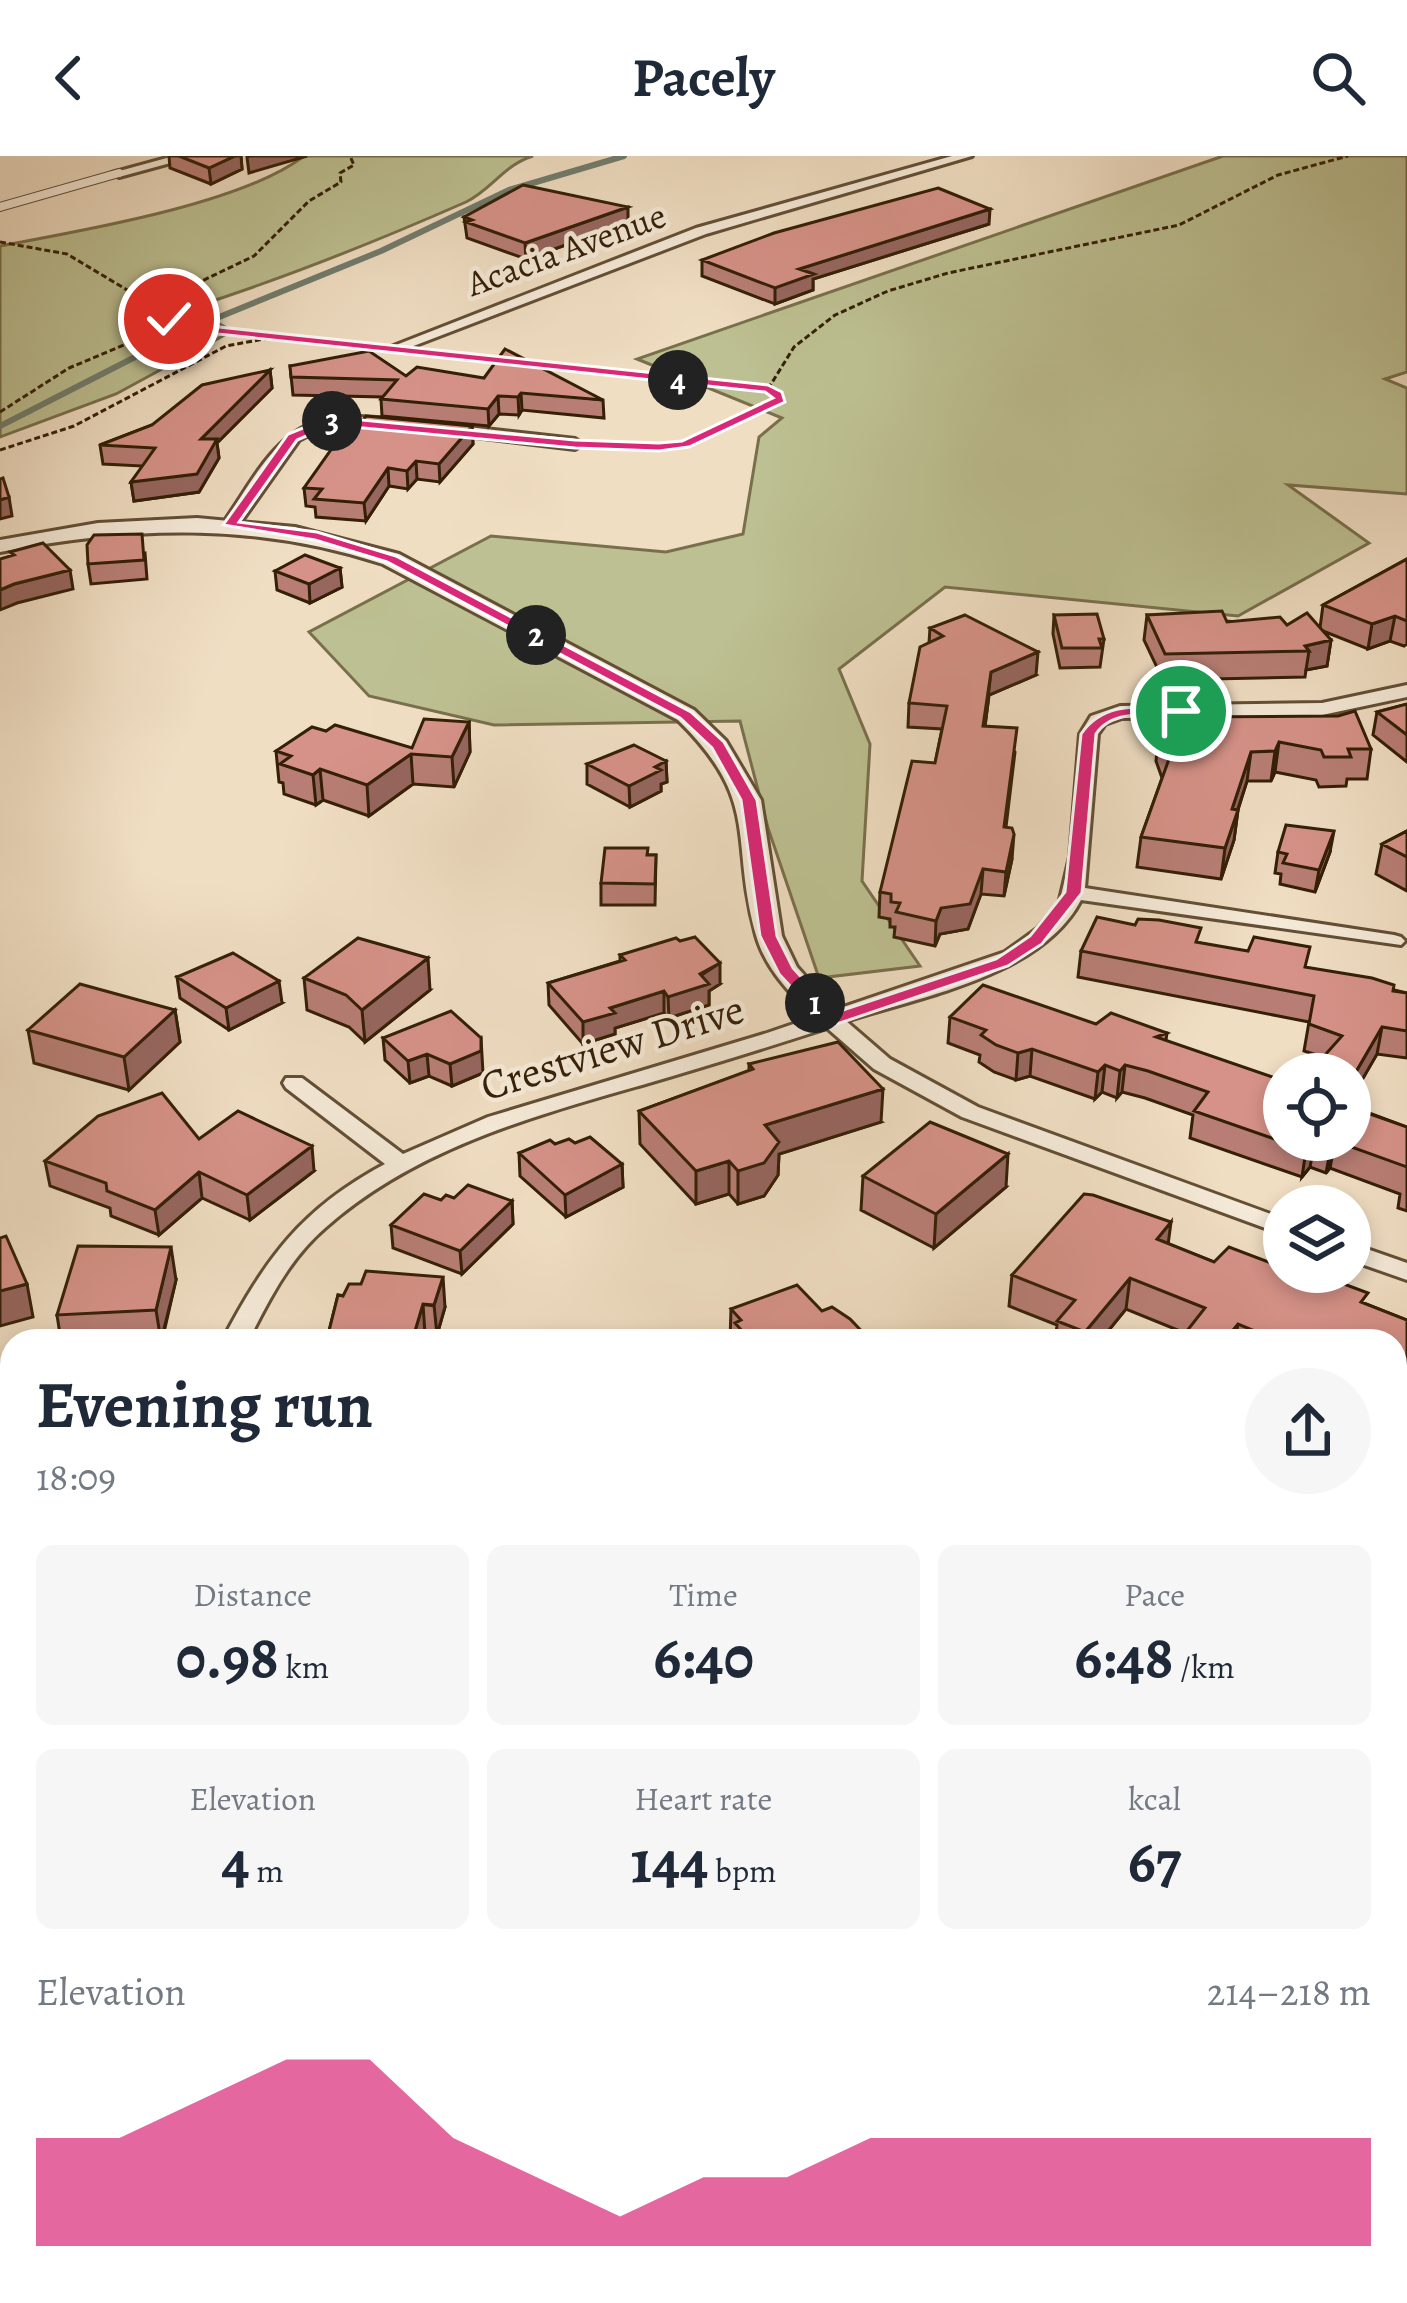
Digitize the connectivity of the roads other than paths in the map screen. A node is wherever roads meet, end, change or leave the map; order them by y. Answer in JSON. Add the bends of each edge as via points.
{"nodes":[{"id":1,"x":190,"y":156,"type":"edge"},
{"id":2,"x":966,"y":156,"type":"edge"},
{"id":3,"x":119,"y":173,"type":"joint"},
{"id":4,"x":0,"y":207,"type":"edge"},
{"id":5,"x":398,"y":347,"type":"road end"},
{"id":6,"x":575,"y":444,"type":"road end"},
{"id":7,"x":230,"y":525,"type":"junction"},
{"id":8,"x":0,"y":546,"type":"edge"},
{"id":9,"x":1407,"y":692,"type":"edge"},
{"id":10,"x":1074,"y":893,"type":"junction"},
{"id":11,"x":1394,"y":941,"type":"dead end"},
{"id":12,"x":831,"y":1020,"type":"junction"},
{"id":13,"x":294,"y":1083,"type":"dead end"},
{"id":14,"x":399,"y":1163,"type":"junction"},
{"id":15,"x":1263,"y":1219,"type":"edge"},
{"id":16,"x":1371,"y":1259,"type":"edge"},
{"id":17,"x":1407,"y":1272,"type":"edge"},
{"id":18,"x":241,"y":1329,"type":"edge"}],
"edges":[{"from":1,"to":3,"type":"street"},
{"from":2,"to":5,"type":"street","name":"Acacia Avenue","via":[[701,231]]},
{"from":3,"to":4,"type":"lane"},
{"from":6,"to":7,"type":"street","via":[[330,421],[293,437]]},
{"from":7,"to":8,"type":"street","via":[[110,527]]},
{"from":7,"to":12,"type":"street","via":[[317,536],[392,559],[686,715],[718,746],[749,800],[769,936],[785,970]]},
{"from":9,"to":10,"type":"street","via":[[1322,709],[1120,712],[1098,719],[1089,734]]},
{"from":10,"to":11,"type":"street"},
{"from":10,"to":12,"type":"street","name":"Crestview Drive","via":[[1050,927],[1002,962]]},
{"from":12,"to":14,"type":"street","name":"Crestview Drive","via":[[482,1128]]},
{"from":12,"to":15,"type":"street","via":[[882,1064],[954,1105]]},
{"from":13,"to":14,"type":"street"},
{"from":14,"to":18,"type":"street","name":"Crestview Drive","via":[[293,1246]]},
{"from":16,"to":17,"type":"street"}]}
